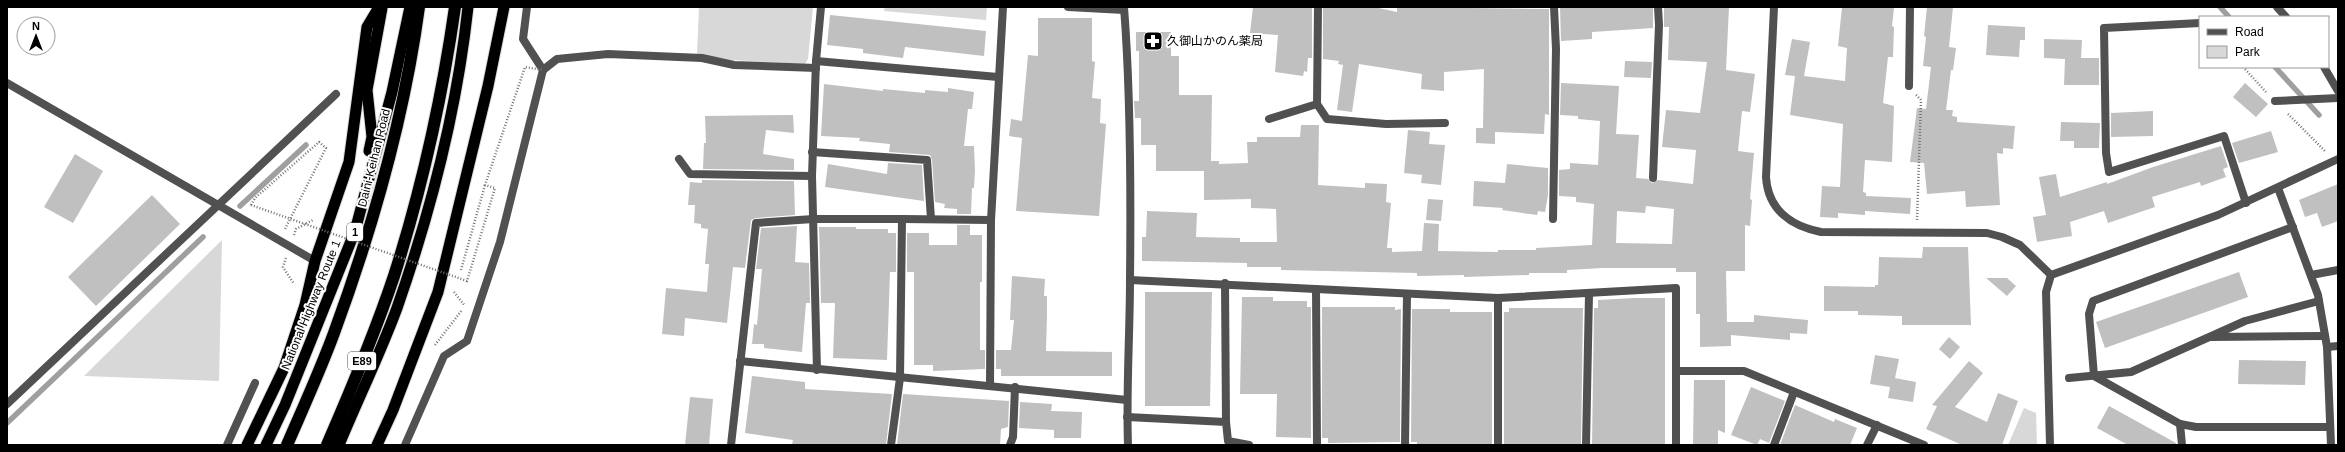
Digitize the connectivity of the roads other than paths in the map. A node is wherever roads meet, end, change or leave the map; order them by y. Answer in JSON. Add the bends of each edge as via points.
{"nodes":[{"id":1,"x":381,"y":7,"type":"edge"},
{"id":2,"x":410,"y":7,"type":"edge"},
{"id":3,"x":419,"y":7,"type":"edge"},
{"id":4,"x":455,"y":7,"type":"edge"},
{"id":5,"x":468,"y":7,"type":"edge"},
{"id":6,"x":504,"y":7,"type":"edge"},
{"id":7,"x":527,"y":7,"type":"edge"},
{"id":8,"x":821,"y":7,"type":"edge"},
{"id":9,"x":1003,"y":7,"type":"edge"},
{"id":10,"x":1068,"y":7,"type":"edge"},
{"id":11,"x":1318,"y":7,"type":"edge"},
{"id":12,"x":1554,"y":7,"type":"edge"},
{"id":13,"x":1658,"y":7,"type":"edge"},
{"id":14,"x":1774,"y":7,"type":"edge"},
{"id":15,"x":1910,"y":7,"type":"edge"},
{"id":16,"x":2277,"y":7,"type":"edge"},
{"id":17,"x":1124,"y":9,"type":"edge"},
{"id":18,"x":2285,"y":16,"type":"edge"},
{"id":19,"x":2199,"y":23,"type":"edge"},
{"id":20,"x":816,"y":65,"type":"junction"},
{"id":21,"x":2325,"y":68,"type":"edge"},
{"id":22,"x":543,"y":70,"type":"junction"},
{"id":23,"x":998,"y":77,"type":"junction"},
{"id":24,"x":7,"y":83,"type":"edge"},
{"id":25,"x":1909,"y":86,"type":"road end"},
{"id":26,"x":2338,"y":91,"type":"edge"},
{"id":27,"x":336,"y":94,"type":"dead end"},
{"id":28,"x":2338,"y":98,"type":"edge"},
{"id":29,"x":2275,"y":101,"type":"dead end"},
{"id":30,"x":1317,"y":104,"type":"junction"},
{"id":31,"x":1269,"y":118,"type":"dead end"},
{"id":32,"x":1445,"y":123,"type":"dead end"},
{"id":33,"x":812,"y":152,"type":"junction"},
{"id":34,"x":679,"y":159,"type":"dead end"},
{"id":35,"x":2338,"y":159,"type":"edge"},
{"id":36,"x":812,"y":176,"type":"junction"},
{"id":37,"x":1653,"y":178,"type":"dead end"},
{"id":38,"x":2278,"y":188,"type":"junction"},
{"id":39,"x":2246,"y":203,"type":"junction"},
{"id":40,"x":219,"y":205,"type":"junction"},
{"id":41,"x":1553,"y":218,"type":"dead end"},
{"id":42,"x":813,"y":219,"type":"junction"},
{"id":43,"x":902,"y":219,"type":"junction"},
{"id":44,"x":931,"y":219,"type":"junction"},
{"id":45,"x":991,"y":220,"type":"junction"},
{"id":46,"x":2293,"y":228,"type":"junction"},
{"id":47,"x":355,"y":231,"type":"junction"},
{"id":48,"x":315,"y":260,"type":"junction"},
{"id":49,"x":2338,"y":270,"type":"edge"},
{"id":50,"x":2051,"y":275,"type":"junction"},
{"id":51,"x":2311,"y":275,"type":"junction"},
{"id":52,"x":1130,"y":280,"type":"junction"},
{"id":53,"x":1225,"y":283,"type":"junction"},
{"id":54,"x":1316,"y":289,"type":"junction"},
{"id":55,"x":1407,"y":294,"type":"junction"},
{"id":56,"x":1589,"y":294,"type":"junction"},
{"id":57,"x":1498,"y":298,"type":"junction"},
{"id":58,"x":2319,"y":301,"type":"junction"},
{"id":59,"x":2325,"y":336,"type":"junction"},
{"id":60,"x":2208,"y":337,"type":"junction"},
{"id":61,"x":2338,"y":346,"type":"edge"},
{"id":62,"x":2327,"y":347,"type":"junction"},
{"id":63,"x":740,"y":362,"type":"junction"},
{"id":64,"x":817,"y":370,"type":"junction"},
{"id":65,"x":1676,"y":371,"type":"junction"},
{"id":66,"x":2094,"y":376,"type":"junction"},
{"id":67,"x":900,"y":378,"type":"junction"},
{"id":68,"x":2069,"y":378,"type":"dead end"},
{"id":69,"x":255,"y":383,"type":"dead end"},
{"id":70,"x":990,"y":386,"type":"junction"},
{"id":71,"x":1015,"y":387,"type":"junction"},
{"id":72,"x":1794,"y":392,"type":"junction"},
{"id":73,"x":1127,"y":400,"type":"junction"},
{"id":74,"x":7,"y":404,"type":"edge"},
{"id":75,"x":1127,"y":417,"type":"junction"},
{"id":76,"x":1226,"y":422,"type":"junction"},
{"id":77,"x":2180,"y":424,"type":"junction"},
{"id":78,"x":1876,"y":425,"type":"junction"},
{"id":79,"x":2330,"y":427,"type":"junction"},
{"id":80,"x":2333,"y":440,"type":"edge"},
{"id":81,"x":227,"y":445,"type":"edge"},
{"id":82,"x":247,"y":445,"type":"edge"},
{"id":83,"x":266,"y":445,"type":"edge"},
{"id":84,"x":287,"y":445,"type":"edge"},
{"id":85,"x":327,"y":445,"type":"edge"},
{"id":86,"x":339,"y":445,"type":"edge"},
{"id":87,"x":377,"y":445,"type":"edge"},
{"id":88,"x":405,"y":445,"type":"edge"},
{"id":89,"x":731,"y":445,"type":"edge"},
{"id":90,"x":891,"y":445,"type":"edge"},
{"id":91,"x":1010,"y":445,"type":"edge"},
{"id":92,"x":1128,"y":445,"type":"edge"},
{"id":93,"x":1249,"y":445,"type":"edge"},
{"id":94,"x":1318,"y":445,"type":"edge"},
{"id":95,"x":1405,"y":445,"type":"edge"},
{"id":96,"x":1498,"y":445,"type":"edge"},
{"id":97,"x":1586,"y":445,"type":"edge"},
{"id":98,"x":1676,"y":445,"type":"edge"},
{"id":99,"x":1774,"y":445,"type":"edge"},
{"id":100,"x":1867,"y":445,"type":"edge"},
{"id":101,"x":1924,"y":445,"type":"edge"},
{"id":102,"x":2050,"y":445,"type":"edge"},
{"id":103,"x":2182,"y":445,"type":"edge"}],
"edges":[{"from":1,"to":47,"type":"highway","via":[[367,90],[372,137]]},
{"from":1,"to":48,"type":"highway","via":[[367,27],[349,162]]},
{"from":2,"to":47,"type":"highway","name":"National Highway Route 1","number":"1","via":[[392,92]]},
{"from":3,"to":84,"type":"highway","name":"Daini-Keihan Road","via":[[414,47],[374,214],[334,333]]},
{"from":4,"to":85,"type":"highway","number":"E89","via":[[445,73],[425,165],[394,276],[353,385]]},
{"from":5,"to":86,"type":"highway","via":[[465,39],[439,168],[396,308]]},
{"from":6,"to":87,"type":"highway","via":[[488,86],[438,292]]},
{"from":7,"to":22,"type":"street","via":[[523,39]]},
{"from":8,"to":20,"type":"street"},
{"from":9,"to":23,"type":"street"},
{"from":10,"to":17,"type":"street"},
{"from":11,"to":30,"type":"street"},
{"from":12,"to":41,"type":"street","via":[[1556,49]]},
{"from":13,"to":37,"type":"street"},
{"from":14,"to":50,"type":"street","via":[[1766,178],[1772,203],[1791,222],[1815,231],[1974,232],[2002,237],[2020,245]]},
{"from":15,"to":25,"type":"street"},
{"from":16,"to":18,"type":"street"},
{"from":17,"to":52,"type":"street","via":[[1130,185]]},
{"from":19,"to":39,"type":"street","via":[[2104,28],[2106,153],[2109,172],[2224,136]]},
{"from":20,"to":22,"type":"street","via":[[734,65],[702,58],[608,54],[557,59]]},
{"from":20,"to":23,"type":"street"},
{"from":20,"to":33,"type":"street"},
{"from":21,"to":26,"type":"street"},
{"from":22,"to":88,"type":"street","via":[[500,242],[467,341],[444,356]]},
{"from":23,"to":45,"type":"street"},
{"from":24,"to":40,"type":"street"},
{"from":27,"to":40,"type":"street"},
{"from":28,"to":29,"type":"street"},
{"from":30,"to":31,"type":"street"},
{"from":30,"to":32,"type":"street","via":[[1327,118],[1386,124]]},
{"from":33,"to":36,"type":"street"},
{"from":33,"to":44,"type":"street","via":[[927,160]]},
{"from":34,"to":36,"type":"street","via":[[690,174]]},
{"from":35,"to":38,"type":"street"},
{"from":36,"to":42,"type":"street"},
{"from":38,"to":39,"type":"street"},
{"from":38,"to":46,"type":"street"},
{"from":39,"to":50,"type":"street"},
{"from":40,"to":48,"type":"street"},
{"from":40,"to":74,"type":"street"},
{"from":42,"to":43,"type":"street"},
{"from":42,"to":63,"type":"street","via":[[756,222]]},
{"from":42,"to":64,"type":"street"},
{"from":43,"to":44,"type":"street"},
{"from":43,"to":67,"type":"street"},
{"from":44,"to":45,"type":"street"},
{"from":45,"to":70,"type":"street"},
{"from":46,"to":51,"type":"street"},
{"from":46,"to":66,"type":"street","via":[[2093,301],[2089,314]]},
{"from":47,"to":83,"type":"highway","name":"National Highway Route 1","number":"1"},
{"from":48,"to":82,"type":"highway","via":[[305,305],[284,368]]},
{"from":49,"to":51,"type":"street"},
{"from":50,"to":102,"type":"street","via":[[2046,292]]},
{"from":51,"to":58,"type":"street"},
{"from":52,"to":53,"type":"street"},
{"from":52,"to":73,"type":"street"},
{"from":53,"to":54,"type":"street"},
{"from":53,"to":76,"type":"street"},
{"from":54,"to":55,"type":"street"},
{"from":54,"to":94,"type":"street"},
{"from":55,"to":57,"type":"street"},
{"from":55,"to":95,"type":"street"},
{"from":56,"to":57,"type":"street"},
{"from":56,"to":65,"type":"street","via":[[1676,288]]},
{"from":56,"to":97,"type":"street"},
{"from":57,"to":96,"type":"street"},
{"from":58,"to":59,"type":"street"},
{"from":58,"to":60,"type":"street","via":[[2245,321]]},
{"from":59,"to":60,"type":"street"},
{"from":59,"to":62,"type":"street"},
{"from":60,"to":66,"type":"street","via":[[2131,372]]},
{"from":61,"to":62,"type":"street"},
{"from":62,"to":79,"type":"street"},
{"from":63,"to":64,"type":"street"},
{"from":63,"to":89,"type":"street"},
{"from":64,"to":67,"type":"street"},
{"from":65,"to":72,"type":"street","via":[[1744,371]]},
{"from":65,"to":98,"type":"street"},
{"from":66,"to":68,"type":"street"},
{"from":66,"to":77,"type":"street"},
{"from":67,"to":70,"type":"street"},
{"from":67,"to":90,"type":"street"},
{"from":69,"to":81,"type":"street"},
{"from":70,"to":71,"type":"street"},
{"from":71,"to":73,"type":"street"},
{"from":71,"to":91,"type":"street","via":[[1013,437]]},
{"from":72,"to":78,"type":"street"},
{"from":72,"to":99,"type":"street"},
{"from":73,"to":75,"type":"street"},
{"from":75,"to":76,"type":"street"},
{"from":75,"to":92,"type":"street"},
{"from":76,"to":93,"type":"street","via":[[1228,441]]},
{"from":77,"to":79,"type":"street","via":[[2196,427]]},
{"from":77,"to":103,"type":"street"},
{"from":78,"to":100,"type":"street"},
{"from":78,"to":101,"type":"street"},
{"from":79,"to":80,"type":"street"}]}
